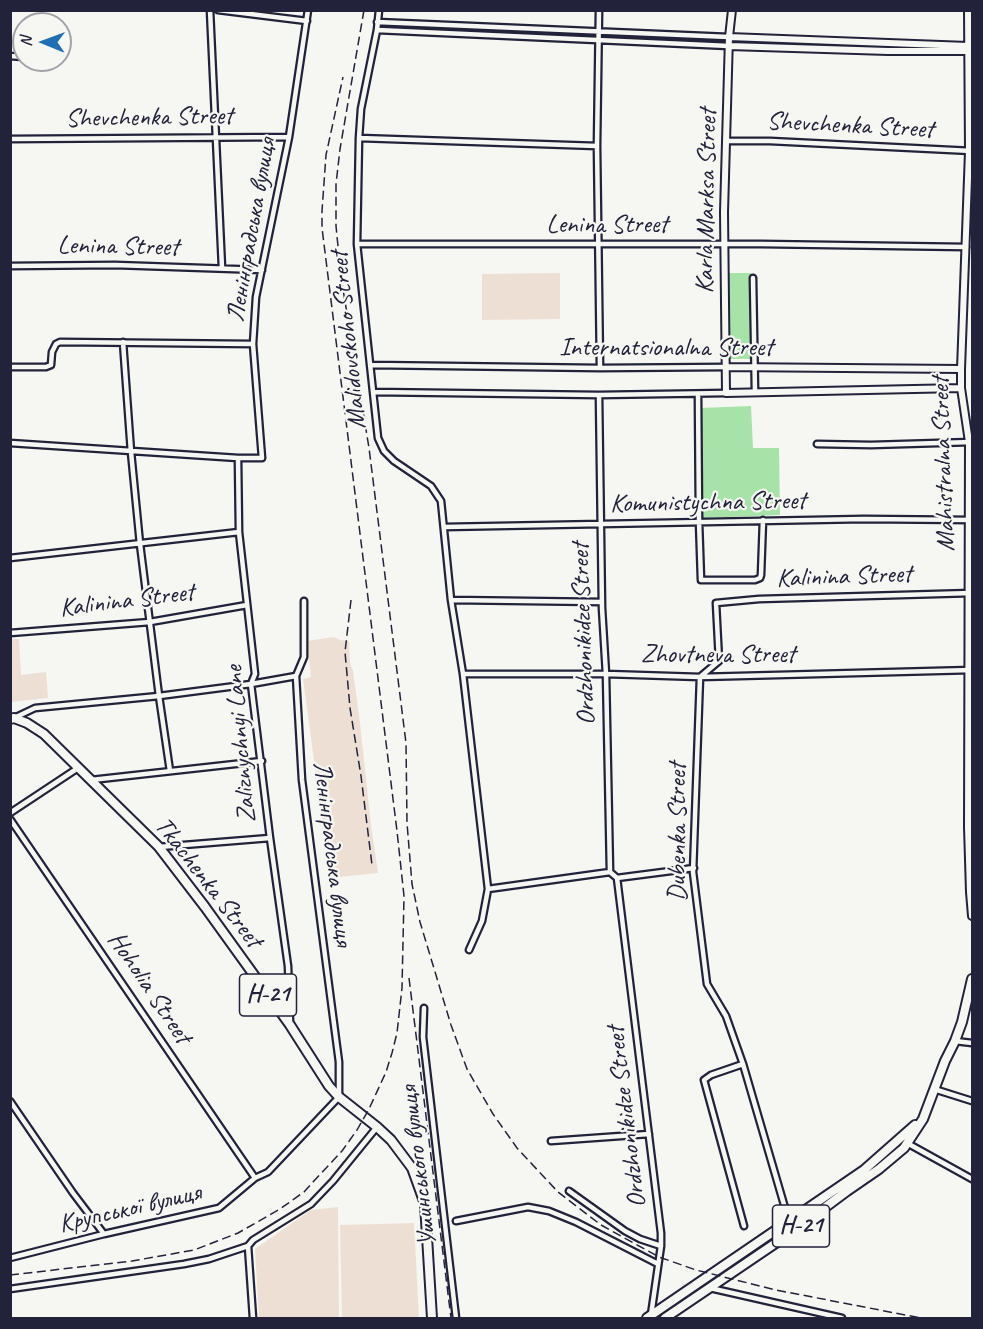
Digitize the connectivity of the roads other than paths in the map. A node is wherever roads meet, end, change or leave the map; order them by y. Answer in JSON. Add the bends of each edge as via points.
{"nodes":[{"id":1,"x":210,"y":10,"type":"edge"},
{"id":2,"x":218,"y":10,"type":"edge"},
{"id":3,"x":308,"y":10,"type":"edge"},
{"id":4,"x":379,"y":10,"type":"edge"},
{"id":5,"x":599,"y":10,"type":"edge"},
{"id":6,"x":732,"y":10,"type":"edge"},
{"id":7,"x":968,"y":10,"type":"edge"},
{"id":8,"x":307,"y":21,"type":"junction"},
{"id":9,"x":377,"y":22,"type":"junction"},
{"id":10,"x":376,"y":30,"type":"junction"},
{"id":11,"x":598,"y":32,"type":"junction"},
{"id":12,"x":729,"y":37,"type":"junction"},
{"id":13,"x":598,"y":40,"type":"junction"},
{"id":14,"x":729,"y":46,"type":"junction"},
{"id":15,"x":969,"y":48,"type":"edge"},
{"id":16,"x":215,"y":136,"type":"junction"},
{"id":17,"x":289,"y":136,"type":"junction"},
{"id":18,"x":359,"y":138,"type":"junction"},
{"id":19,"x":10,"y":139,"type":"edge"},
{"id":20,"x":726,"y":141,"type":"junction"},
{"id":21,"x":597,"y":146,"type":"junction"},
{"id":22,"x":971,"y":151,"type":"edge"},
{"id":23,"x":357,"y":244,"type":"junction"},
{"id":24,"x":598,"y":244,"type":"junction"},
{"id":25,"x":724,"y":245,"type":"junction"},
{"id":26,"x":966,"y":247,"type":"junction"},
{"id":27,"x":10,"y":266,"type":"edge"},
{"id":28,"x":222,"y":268,"type":"junction"},
{"id":29,"x":262,"y":270,"type":"junction"},
{"id":30,"x":753,"y":278,"type":"dead end"},
{"id":31,"x":123,"y":342,"type":"junction"},
{"id":32,"x":253,"y":344,"type":"junction"},
{"id":33,"x":371,"y":365,"type":"junction"},
{"id":34,"x":10,"y":367,"type":"edge"},
{"id":35,"x":726,"y":367,"type":"junction"},
{"id":36,"x":755,"y":367,"type":"junction"},
{"id":37,"x":600,"y":368,"type":"junction"},
{"id":38,"x":961,"y":369,"type":"junction"},
{"id":39,"x":961,"y":388,"type":"junction"},
{"id":40,"x":373,"y":392,"type":"junction"},
{"id":41,"x":755,"y":392,"type":"junction"},
{"id":42,"x":726,"y":393,"type":"junction"},
{"id":43,"x":698,"y":394,"type":"junction"},
{"id":44,"x":599,"y":395,"type":"junction"},
{"id":45,"x":971,"y":442,"type":"edge"},
{"id":46,"x":10,"y":443,"type":"edge"},
{"id":47,"x":818,"y":444,"type":"dead end"},
{"id":48,"x":130,"y":452,"type":"junction"},
{"id":49,"x":237,"y":458,"type":"junction"},
{"id":50,"x":763,"y":520,"type":"junction"},
{"id":51,"x":971,"y":520,"type":"edge"},
{"id":52,"x":699,"y":521,"type":"junction"},
{"id":53,"x":600,"y":525,"type":"junction"},
{"id":54,"x":444,"y":527,"type":"junction"},
{"id":55,"x":239,"y":532,"type":"junction"},
{"id":56,"x":140,"y":544,"type":"junction"},
{"id":57,"x":10,"y":558,"type":"edge"},
{"id":58,"x":971,"y":593,"type":"edge"},
{"id":59,"x":451,"y":600,"type":"junction"},
{"id":60,"x":304,"y":601,"type":"dead end"},
{"id":61,"x":602,"y":602,"type":"junction"},
{"id":62,"x":247,"y":605,"type":"junction"},
{"id":63,"x":150,"y":622,"type":"junction"},
{"id":64,"x":10,"y":633,"type":"edge"},
{"id":65,"x":970,"y":670,"type":"edge"},
{"id":66,"x":463,"y":674,"type":"junction"},
{"id":67,"x":606,"y":674,"type":"junction"},
{"id":68,"x":296,"y":676,"type":"junction"},
{"id":69,"x":700,"y":677,"type":"junction"},
{"id":70,"x":251,"y":684,"type":"junction"},
{"id":71,"x":159,"y":696,"type":"junction"},
{"id":72,"x":12,"y":718,"type":"edge"},
{"id":73,"x":970,"y":750,"type":"edge"},
{"id":74,"x":262,"y":761,"type":"junction"},
{"id":75,"x":79,"y":768,"type":"junction"},
{"id":76,"x":170,"y":771,"type":"junction"},
{"id":77,"x":91,"y":780,"type":"junction"},
{"id":78,"x":10,"y":813,"type":"edge"},
{"id":79,"x":10,"y":819,"type":"edge"},
{"id":80,"x":970,"y":827,"type":"edge"},
{"id":81,"x":270,"y":838,"type":"junction"},
{"id":82,"x":159,"y":847,"type":"junction"},
{"id":83,"x":694,"y":868,"type":"junction"},
{"id":84,"x":610,"y":872,"type":"junction"},
{"id":85,"x":618,"y":878,"type":"junction"},
{"id":86,"x":488,"y":889,"type":"junction"},
{"id":87,"x":971,"y":892,"type":"edge"},
{"id":88,"x":972,"y":916,"type":"edge"},
{"id":89,"x":469,"y":950,"type":"dead end"},
{"id":90,"x":972,"y":979,"type":"edge"},
{"id":91,"x":424,"y":1008,"type":"dead end"},
{"id":92,"x":290,"y":1025,"type":"junction"},
{"id":93,"x":955,"y":1041,"type":"junction"},
{"id":94,"x":972,"y":1042,"type":"edge"},
{"id":95,"x":743,"y":1064,"type":"junction"},
{"id":96,"x":934,"y":1089,"type":"junction"},
{"id":97,"x":339,"y":1098,"type":"junction"},
{"id":98,"x":10,"y":1101,"type":"edge"},
{"id":99,"x":972,"y":1101,"type":"edge"},
{"id":100,"x":923,"y":1119,"type":"junction"},
{"id":101,"x":377,"y":1127,"type":"junction"},
{"id":102,"x":649,"y":1134,"type":"junction"},
{"id":103,"x":551,"y":1142,"type":"dead end"},
{"id":104,"x":907,"y":1143,"type":"junction"},
{"id":105,"x":255,"y":1178,"type":"junction"},
{"id":106,"x":972,"y":1179,"type":"edge"},
{"id":107,"x":569,"y":1191,"type":"dead end"},
{"id":108,"x":456,"y":1221,"type":"dead end"},
{"id":109,"x":788,"y":1222,"type":"junction"},
{"id":110,"x":744,"y":1226,"type":"dead end"},
{"id":111,"x":792,"y":1232,"type":"junction"},
{"id":112,"x":104,"y":1234,"type":"junction"},
{"id":113,"x":248,"y":1246,"type":"junction"},
{"id":114,"x":661,"y":1246,"type":"junction"},
{"id":115,"x":10,"y":1258,"type":"edge"},
{"id":116,"x":658,"y":1264,"type":"junction"},
{"id":117,"x":708,"y":1288,"type":"junction"},
{"id":118,"x":10,"y":1289,"type":"edge"},
{"id":119,"x":649,"y":1317,"type":"edge"},
{"id":120,"x":253,"y":1318,"type":"edge"},
{"id":121,"x":432,"y":1318,"type":"edge"},
{"id":122,"x":456,"y":1318,"type":"edge"},
{"id":123,"x":665,"y":1318,"type":"edge"},
{"id":124,"x":842,"y":1318,"type":"edge"}],
"edges":[{"from":1,"to":16,"type":"street"},
{"from":2,"to":8,"type":"street"},
{"from":3,"to":8,"type":"street","name":"Ленінградська вулиця"},
{"from":4,"to":9,"type":"street","name":"Malidovskoho Street"},
{"from":5,"to":11,"type":"street"},
{"from":6,"to":12,"type":"street","name":"Karla Marksa Street"},
{"from":7,"to":15,"type":"street","name":"Mahistralna Street"},
{"from":8,"to":17,"type":"street","name":"Ленінградська вулиця"},
{"from":9,"to":10,"type":"street","name":"Malidovskoho Street"},
{"from":9,"to":11,"type":"street"},
{"from":10,"to":13,"type":"street"},
{"from":10,"to":18,"type":"street","name":"Malidovskoho Street"},
{"from":11,"to":12,"type":"street"},
{"from":11,"to":13,"type":"street"},
{"from":12,"to":14,"type":"street","name":"Karla Marksa Street"},
{"from":12,"to":15,"type":"street"},
{"from":13,"to":14,"type":"street"},
{"from":13,"to":21,"type":"street"},
{"from":14,"to":15,"type":"street","via":[[888,51]]},
{"from":14,"to":20,"type":"street","name":"Karla Marksa Street"},
{"from":15,"to":22,"type":"street","name":"Mahistralna Street"},
{"from":16,"to":17,"type":"street","name":"Shevchenka Street"},
{"from":16,"to":19,"type":"street","name":"Shevchenka Street"},
{"from":16,"to":28,"type":"street"},
{"from":17,"to":29,"type":"street","name":"Ленінградська вулиця"},
{"from":18,"to":21,"type":"street"},
{"from":18,"to":23,"type":"street","name":"Malidovskoho Street"},
{"from":20,"to":22,"type":"street","name":"Shevchenka Street"},
{"from":20,"to":25,"type":"street","name":"Karla Marksa Street"},
{"from":21,"to":24,"type":"street"},
{"from":22,"to":26,"type":"street","name":"Mahistralna Street"},
{"from":23,"to":24,"type":"street","name":"Lenina Street"},
{"from":23,"to":33,"type":"street","name":"Malidovskoho Street"},
{"from":24,"to":25,"type":"street","name":"Lenina Street"},
{"from":24,"to":37,"type":"street"},
{"from":25,"to":26,"type":"street","name":"Lenina Street"},
{"from":25,"to":35,"type":"street","name":"Karla Marksa Street"},
{"from":26,"to":38,"type":"street","name":"Mahistralna Street"},
{"from":27,"to":28,"type":"street","name":"Lenina Street"},
{"from":28,"to":29,"type":"street","name":"Lenina Street"},
{"from":29,"to":32,"type":"street","name":"Ленінградська вулиця"},
{"from":30,"to":36,"type":"street"},
{"from":31,"to":32,"type":"street"},
{"from":31,"to":34,"type":"street","via":[[60,342],[52,352],[51,365]]},
{"from":31,"to":48,"type":"street"},
{"from":32,"to":49,"type":"street","name":"Ленінградська вулиця","via":[[262,458]]},
{"from":33,"to":37,"type":"street","name":"Internatsionalna Street"},
{"from":33,"to":40,"type":"street","name":"Malidovskoho Street"},
{"from":35,"to":36,"type":"street","name":"Internatsionalna Street"},
{"from":35,"to":37,"type":"street","name":"Internatsionalna Street"},
{"from":35,"to":42,"type":"street","name":"Karla Marksa Street"},
{"from":36,"to":38,"type":"street","name":"Internatsionalna Street"},
{"from":36,"to":41,"type":"street"},
{"from":38,"to":39,"type":"street","name":"Mahistralna Street"},
{"from":39,"to":41,"type":"street","name":"Internatsionalna Street"},
{"from":39,"to":45,"type":"street","name":"Mahistralna Street"},
{"from":40,"to":44,"type":"street","name":"Internatsionalna Street"},
{"from":40,"to":54,"type":"street","name":"Malidovskoho Street","via":[[378,438],[384,451],[431,486],[441,501]]},
{"from":41,"to":42,"type":"street","name":"Internatsionalna Street"},
{"from":42,"to":43,"type":"street","name":"Internatsionalna Street"},
{"from":43,"to":44,"type":"street","name":"Internatsionalna Street"},
{"from":43,"to":52,"type":"street"},
{"from":44,"to":53,"type":"street","name":"Ordzhonikidze Street"},
{"from":45,"to":47,"type":"street"},
{"from":45,"to":51,"type":"street","name":"Mahistralna Street"},
{"from":46,"to":48,"type":"street"},
{"from":48,"to":49,"type":"street"},
{"from":48,"to":56,"type":"street"},
{"from":49,"to":55,"type":"street","name":"Zaliznychnyi Lane"},
{"from":50,"to":51,"type":"street","name":"Komunistychna Street"},
{"from":50,"to":52,"type":"street","name":"Komunistychna Street"},
{"from":50,"to":52,"type":"street","via":[[761,575],[755,580],[701,580]]},
{"from":51,"to":58,"type":"street","name":"Mahistralna Street"},
{"from":52,"to":53,"type":"street","name":"Komunistychna Street"},
{"from":53,"to":54,"type":"street","name":"Komunistychna Street"},
{"from":53,"to":61,"type":"street","name":"Ordzhonikidze Street"},
{"from":54,"to":59,"type":"street","name":"Malidovskoho Street"},
{"from":55,"to":56,"type":"street"},
{"from":55,"to":62,"type":"street","name":"Zaliznychnyi Lane"},
{"from":56,"to":57,"type":"street"},
{"from":56,"to":63,"type":"street"},
{"from":58,"to":65,"type":"street","name":"Mahistralna Street"},
{"from":58,"to":69,"type":"street","name":"Kalinina Street","via":[[716,603],[719,661]]},
{"from":59,"to":61,"type":"street"},
{"from":59,"to":66,"type":"street","name":"Malidovskoho Street"},
{"from":60,"to":68,"type":"street","name":"Ленінградська вулиця","via":[[304,657]]},
{"from":61,"to":67,"type":"street","name":"Ordzhonikidze Street"},
{"from":62,"to":63,"type":"street","name":"Kalinina Street"},
{"from":62,"to":70,"type":"street","name":"Zaliznychnyi Lane","via":[[255,674]]},
{"from":63,"to":64,"type":"street","name":"Kalinina Street"},
{"from":63,"to":71,"type":"street"},
{"from":65,"to":69,"type":"street","name":"Zhovtneva Street"},
{"from":65,"to":73,"type":"street","name":"Mahistralna Street"},
{"from":66,"to":67,"type":"street","name":"Zhovtneva Street"},
{"from":66,"to":86,"type":"street","name":"Malidovskoho Street"},
{"from":67,"to":69,"type":"street","name":"Zhovtneva Street"},
{"from":67,"to":84,"type":"street","name":"Ordzhonikidze Street"},
{"from":68,"to":70,"type":"street"},
{"from":68,"to":97,"type":"street","name":"Ленінградська вулиця","via":[[302,780],[339,1062]]},
{"from":69,"to":83,"type":"street","name":"Dubenka Street"},
{"from":70,"to":71,"type":"street"},
{"from":70,"to":74,"type":"street","name":"Zaliznychnyi Lane"},
{"from":71,"to":72,"type":"street","via":[[35,708]]},
{"from":71,"to":76,"type":"street"},
{"from":72,"to":75,"type":"main road","name":"Tkachenka Street","number":"Н-21","via":[[44,734]]},
{"from":73,"to":80,"type":"street","name":"Mahistralna Street"},
{"from":74,"to":76,"type":"street"},
{"from":74,"to":81,"type":"street","name":"Zaliznychnyi Lane"},
{"from":75,"to":77,"type":"main road","name":"Tkachenka Street","number":"Н-21"},
{"from":75,"to":78,"type":"street"},
{"from":76,"to":77,"type":"street"},
{"from":77,"to":82,"type":"main road","name":"Tkachenka Street","number":"Н-21"},
{"from":79,"to":105,"type":"street","name":"Hoholia Street"},
{"from":80,"to":87,"type":"street","name":"Mahistralna Street"},
{"from":81,"to":82,"type":"street"},
{"from":81,"to":92,"type":"street","name":"Zaliznychnyi Lane","via":[[288,966]]},
{"from":82,"to":92,"type":"main road","name":"Tkachenka Street","number":"Н-21"},
{"from":83,"to":85,"type":"street"},
{"from":83,"to":95,"type":"street","name":"Dubenka Street","via":[[707,984],[726,1016]]},
{"from":84,"to":85,"type":"street"},
{"from":84,"to":86,"type":"street"},
{"from":85,"to":102,"type":"street","name":"Ordzhonikidze Street"},
{"from":86,"to":89,"type":"street","name":"Malidovskoho Street","via":[[482,921]]},
{"from":87,"to":88,"type":"street","name":"Mahistralna Street"},
{"from":90,"to":93,"type":"main road","number":"Н-21"},
{"from":91,"to":122,"type":"street","name":"Ушинського вулиця","via":[[423,1037]]},
{"from":92,"to":97,"type":"main road","name":"Tkachenka Street","number":"Н-21"},
{"from":93,"to":94,"type":"street"},
{"from":93,"to":96,"type":"main road","number":"Н-21"},
{"from":95,"to":109,"type":"street","name":"Dubenka Street"},
{"from":95,"to":110,"type":"street","via":[[704,1080]]},
{"from":96,"to":99,"type":"street"},
{"from":96,"to":100,"type":"main road","number":"Н-21"},
{"from":97,"to":101,"type":"main road","name":"Tkachenka Street","number":"Н-21"},
{"from":97,"to":105,"type":"street","name":"Крупської вулиця","via":[[268,1172]]},
{"from":98,"to":112,"type":"street"},
{"from":100,"to":104,"type":"main road","number":"Н-21"},
{"from":100,"to":109,"type":"main road","via":[[864,1170]]},
{"from":101,"to":113,"type":"street","via":[[311,1204]]},
{"from":101,"to":121,"type":"main road","name":"Tkachenka Street","number":"Н-21","via":[[412,1168],[425,1204]]},
{"from":102,"to":103,"type":"street"},
{"from":102,"to":114,"type":"street","name":"Ordzhonikidze Street"},
{"from":104,"to":106,"type":"street"},
{"from":104,"to":111,"type":"main road","number":"Н-21","via":[[879,1169]]},
{"from":105,"to":112,"type":"street","name":"Крупської вулиця","via":[[219,1208]]},
{"from":107,"to":114,"type":"street","via":[[625,1231]]},
{"from":108,"to":116,"type":"street","via":[[528,1207],[549,1211]]},
{"from":109,"to":111,"type":"street","name":"Dubenka Street"},
{"from":109,"to":119,"type":"main road"},
{"from":111,"to":117,"type":"main road","number":"Н-21"},
{"from":112,"to":115,"type":"street","name":"Крупської вулиця"},
{"from":113,"to":118,"type":"street","via":[[184,1264]]},
{"from":113,"to":120,"type":"street"},
{"from":114,"to":116,"type":"street","name":"Ordzhonikidze Street"},
{"from":116,"to":119,"type":"street","name":"Ordzhonikidze Street"},
{"from":117,"to":123,"type":"main road","number":"Н-21"},
{"from":117,"to":124,"type":"street"}]}
